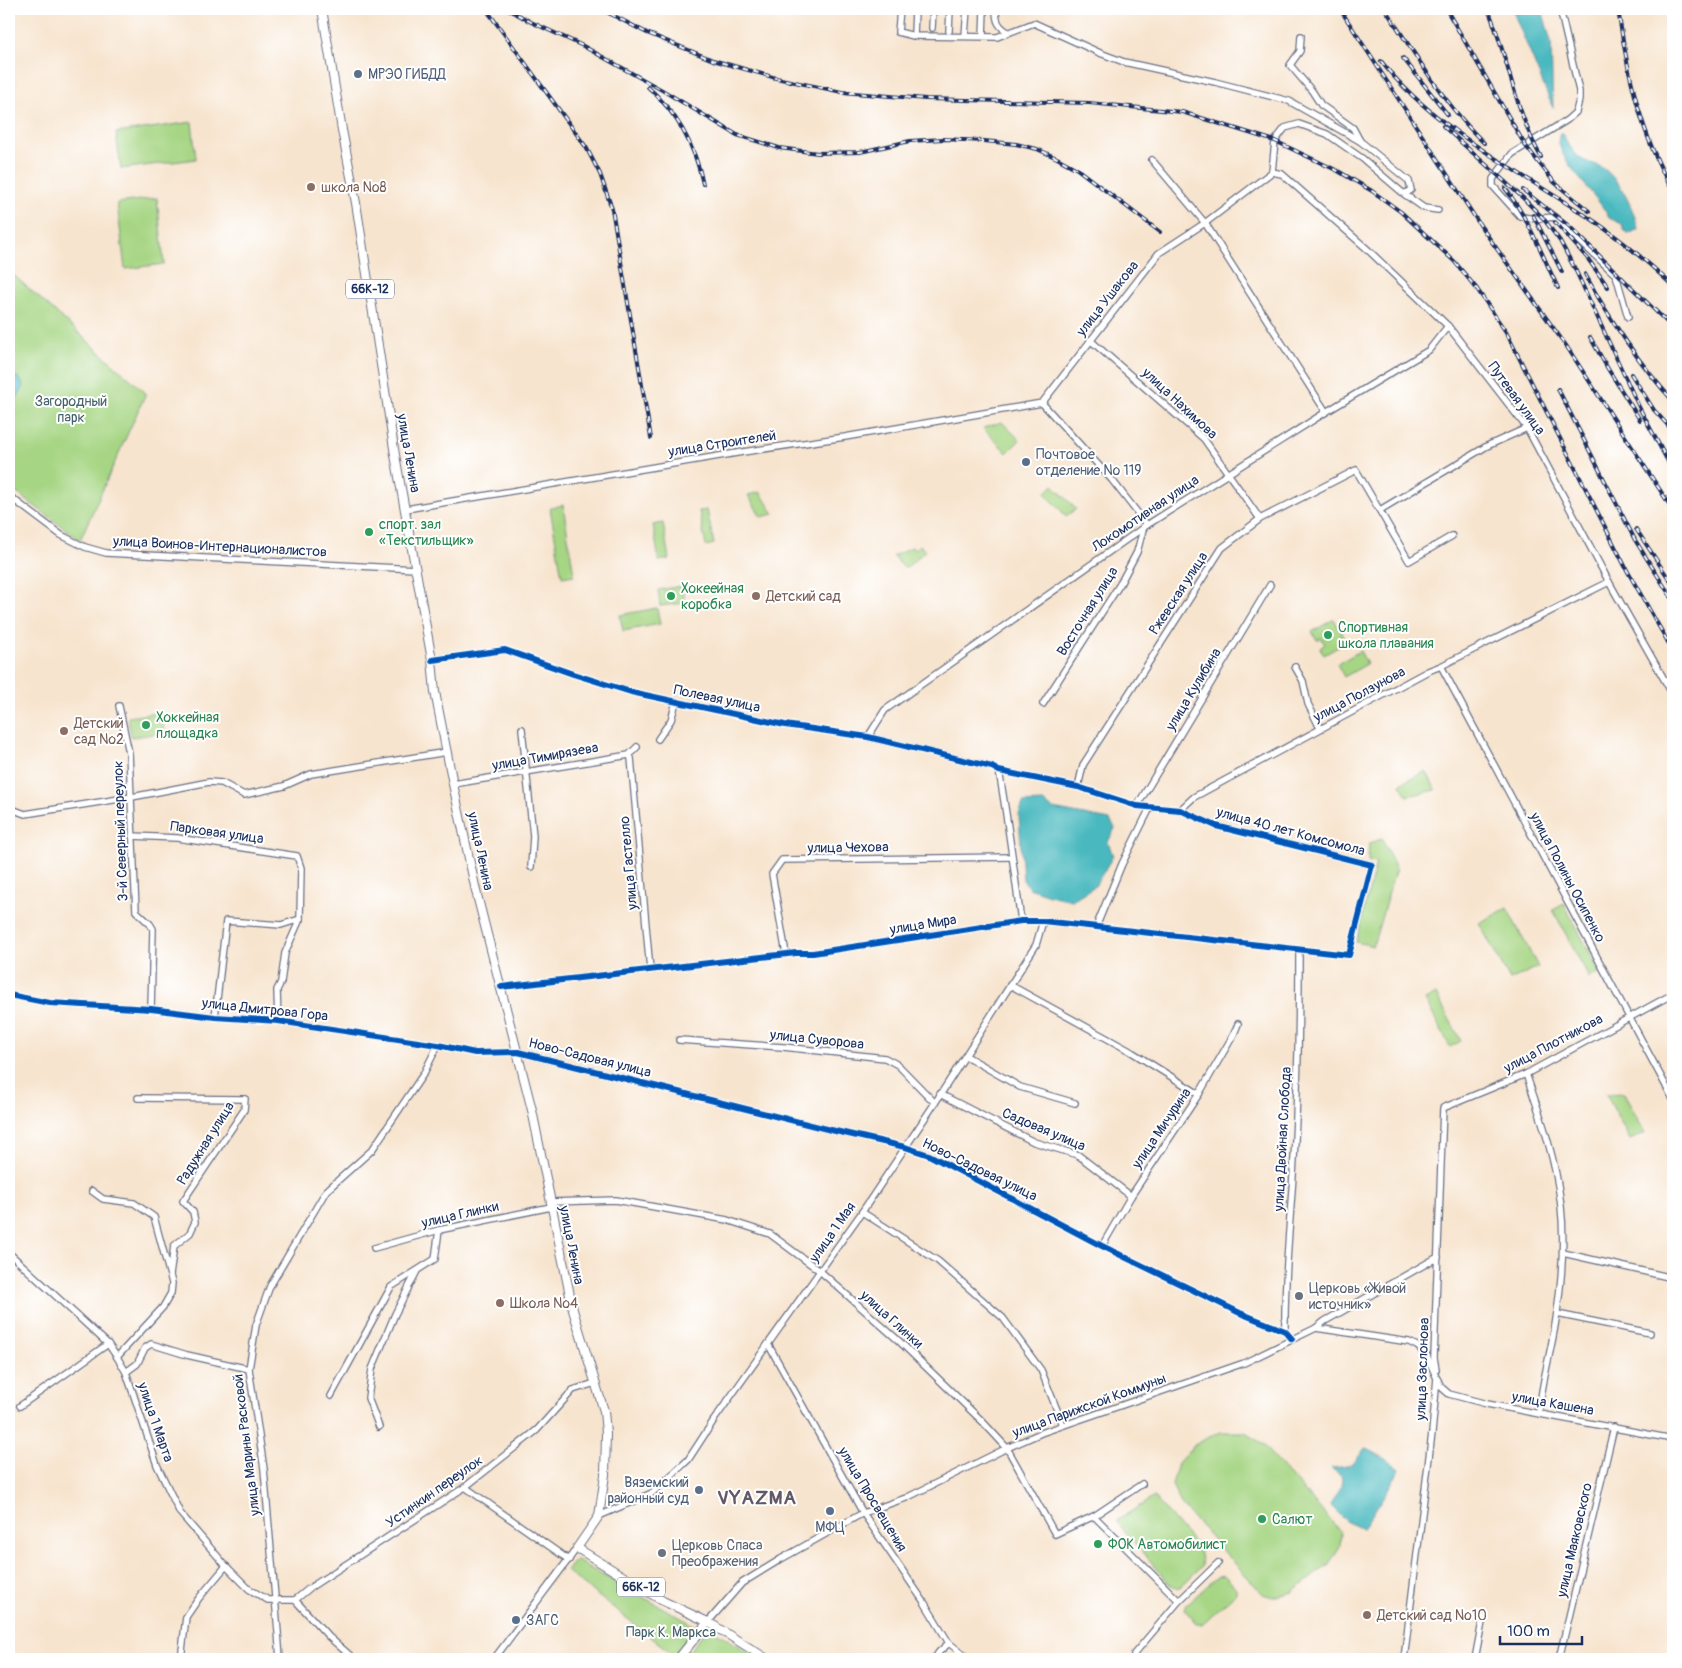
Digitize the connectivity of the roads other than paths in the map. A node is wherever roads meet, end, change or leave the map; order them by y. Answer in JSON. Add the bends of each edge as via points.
{"nodes":[{"id":1,"x":322,"y":9,"type":"edge"},
{"id":2,"x":900,"y":9,"type":"edge"},
{"id":3,"x":915,"y":9,"type":"edge"},
{"id":4,"x":933,"y":9,"type":"edge"},
{"id":5,"x":950,"y":9,"type":"edge"},
{"id":6,"x":967,"y":9,"type":"edge"},
{"id":7,"x":984,"y":9,"type":"edge"},
{"id":8,"x":996,"y":9,"type":"edge"},
{"id":9,"x":1560,"y":9,"type":"edge"},
{"id":10,"x":1673,"y":25,"type":"edge"},
{"id":11,"x":932,"y":28,"type":"dead end"},
{"id":12,"x":949,"y":31,"type":"dead end"},
{"id":13,"x":1008,"y":32,"type":"junction"},
{"id":14,"x":1673,"y":35,"type":"edge"},
{"id":15,"x":914,"y":36,"type":"junction"},
{"id":16,"x":965,"y":36,"type":"junction"},
{"id":17,"x":983,"y":36,"type":"junction"},
{"id":18,"x":1301,"y":36,"type":"dead end"},
{"id":19,"x":1360,"y":141,"type":"junction"},
{"id":20,"x":1152,"y":160,"type":"dead end"},
{"id":21,"x":1272,"y":172,"type":"junction"},
{"id":22,"x":1404,"y":194,"type":"junction"},
{"id":23,"x":1438,"y":210,"type":"dead end"},
{"id":24,"x":1205,"y":223,"type":"junction"},
{"id":25,"x":1628,"y":317,"type":"dead end"},
{"id":26,"x":1448,"y":326,"type":"junction"},
{"id":27,"x":1090,"y":340,"type":"junction"},
{"id":28,"x":1042,"y":403,"type":"junction"},
{"id":29,"x":1326,"y":412,"type":"junction"},
{"id":30,"x":1527,"y":428,"type":"junction"},
{"id":31,"x":1228,"y":473,"type":"junction"},
{"id":32,"x":9,"y":496,"type":"edge"},
{"id":33,"x":406,"y":509,"type":"junction"},
{"id":34,"x":1380,"y":510,"type":"junction"},
{"id":35,"x":1260,"y":520,"type":"junction"},
{"id":36,"x":1146,"y":526,"type":"junction"},
{"id":37,"x":1452,"y":536,"type":"dead end"},
{"id":38,"x":416,"y":569,"type":"junction"},
{"id":39,"x":1609,"y":582,"type":"junction"},
{"id":40,"x":1270,"y":585,"type":"dead end"},
{"id":41,"x":432,"y":660,"type":"junction"},
{"id":42,"x":1441,"y":666,"type":"junction"},
{"id":43,"x":1295,"y":667,"type":"dead end"},
{"id":44,"x":1673,"y":695,"type":"edge"},
{"id":45,"x":676,"y":702,"type":"junction"},
{"id":46,"x":1043,"y":704,"type":"dead end"},
{"id":47,"x":119,"y":706,"type":"dead end"},
{"id":48,"x":522,"y":728,"type":"dead end"},
{"id":49,"x":1320,"y":728,"type":"junction"},
{"id":50,"x":868,"y":737,"type":"junction"},
{"id":51,"x":658,"y":740,"type":"dead end"},
{"id":52,"x":637,"y":747,"type":"dead end"},
{"id":53,"x":447,"y":752,"type":"junction"},
{"id":54,"x":629,"y":755,"type":"junction"},
{"id":55,"x":999,"y":771,"type":"junction"},
{"id":56,"x":527,"y":773,"type":"junction"},
{"id":57,"x":453,"y":784,"type":"junction"},
{"id":58,"x":1078,"y":787,"type":"junction"},
{"id":59,"x":132,"y":797,"type":"junction"},
{"id":60,"x":1138,"y":806,"type":"junction"},
{"id":61,"x":9,"y":808,"type":"edge"},
{"id":62,"x":1150,"y":808,"type":"junction"},
{"id":63,"x":1180,"y":810,"type":"junction"},
{"id":64,"x":132,"y":836,"type":"junction"},
{"id":65,"x":1012,"y":857,"type":"junction"},
{"id":66,"x":531,"y":868,"type":"dead end"},
{"id":67,"x":300,"y":919,"type":"junction"},
{"id":68,"x":1021,"y":921,"type":"junction"},
{"id":69,"x":1043,"y":921,"type":"junction"},
{"id":70,"x":1096,"y":927,"type":"junction"},
{"id":71,"x":1299,"y":949,"type":"junction"},
{"id":72,"x":786,"y":954,"type":"junction"},
{"id":73,"x":1349,"y":955,"type":"joint"},
{"id":74,"x":650,"y":970,"type":"junction"},
{"id":75,"x":1010,"y":985,"type":"junction"},
{"id":76,"x":501,"y":988,"type":"junction"},
{"id":77,"x":1673,"y":994,"type":"edge"},
{"id":78,"x":9,"y":995,"type":"edge"},
{"id":79,"x":151,"y":1009,"type":"junction"},
{"id":80,"x":215,"y":1017,"type":"junction"},
{"id":81,"x":1629,"y":1017,"type":"junction"},
{"id":82,"x":278,"y":1021,"type":"junction"},
{"id":83,"x":1238,"y":1024,"type":"dead end"},
{"id":84,"x":679,"y":1040,"type":"dead end"},
{"id":85,"x":438,"y":1045,"type":"junction"},
{"id":86,"x":518,"y":1052,"type":"junction"},
{"id":87,"x":966,"y":1056,"type":"junction"},
{"id":88,"x":1526,"y":1074,"type":"junction"},
{"id":89,"x":940,"y":1094,"type":"junction"},
{"id":90,"x":1199,"y":1094,"type":"junction"},
{"id":91,"x":138,"y":1098,"type":"dead end"},
{"id":92,"x":1673,"y":1099,"type":"edge"},
{"id":93,"x":935,"y":1103,"type":"junction"},
{"id":94,"x":1075,"y":1103,"type":"dead end"},
{"id":95,"x":1442,"y":1108,"type":"joint"},
{"id":96,"x":905,"y":1147,"type":"junction"},
{"id":97,"x":92,"y":1191,"type":"dead end"},
{"id":98,"x":1131,"y":1196,"type":"junction"},
{"id":99,"x":551,"y":1204,"type":"junction"},
{"id":100,"x":862,"y":1212,"type":"junction"},
{"id":101,"x":439,"y":1230,"type":"junction"},
{"id":102,"x":1102,"y":1246,"type":"junction"},
{"id":103,"x":374,"y":1248,"type":"dead end"},
{"id":104,"x":9,"y":1253,"type":"edge"},
{"id":105,"x":1563,"y":1253,"type":"junction"},
{"id":106,"x":1438,"y":1257,"type":"junction"},
{"id":107,"x":418,"y":1270,"type":"junction"},
{"id":108,"x":820,"y":1271,"type":"junction"},
{"id":109,"x":170,"y":1275,"type":"junction"},
{"id":110,"x":1673,"y":1278,"type":"edge"},
{"id":111,"x":1557,"y":1314,"type":"junction"},
{"id":112,"x":1316,"y":1328,"type":"junction"},
{"id":113,"x":1285,"y":1331,"type":"junction"},
{"id":114,"x":1650,"y":1333,"type":"dead end"},
{"id":115,"x":1292,"y":1339,"type":"junction"},
{"id":116,"x":108,"y":1344,"type":"junction"},
{"id":117,"x":768,"y":1344,"type":"junction"},
{"id":118,"x":117,"y":1357,"type":"junction"},
{"id":119,"x":249,"y":1369,"type":"junction"},
{"id":120,"x":126,"y":1372,"type":"junction"},
{"id":121,"x":1437,"y":1378,"type":"junction"},
{"id":122,"x":595,"y":1383,"type":"junction"},
{"id":123,"x":331,"y":1396,"type":"dead end"},
{"id":124,"x":20,"y":1406,"type":"dead end"},
{"id":125,"x":1539,"y":1413,"type":"junction"},
{"id":126,"x":1063,"y":1425,"type":"junction"},
{"id":127,"x":379,"y":1427,"type":"dead end"},
{"id":128,"x":1614,"y":1427,"type":"junction"},
{"id":129,"x":1673,"y":1439,"type":"edge"},
{"id":130,"x":1007,"y":1448,"type":"junction"},
{"id":131,"x":1142,"y":1484,"type":"dead end"},
{"id":132,"x":465,"y":1487,"type":"junction"},
{"id":133,"x":863,"y":1513,"type":"junction"},
{"id":134,"x":599,"y":1516,"type":"junction"},
{"id":135,"x":1094,"y":1516,"type":"junction"},
{"id":136,"x":577,"y":1548,"type":"junction"},
{"id":137,"x":569,"y":1560,"type":"junction"},
{"id":138,"x":1218,"y":1563,"type":"dead end"},
{"id":139,"x":226,"y":1566,"type":"junction"},
{"id":140,"x":275,"y":1600,"type":"junction"},
{"id":141,"x":295,"y":1600,"type":"junction"},
{"id":142,"x":1178,"y":1601,"type":"junction"},
{"id":143,"x":1483,"y":1618,"type":"dead end"},
{"id":144,"x":708,"y":1622,"type":"junction"},
{"id":145,"x":950,"y":1643,"type":"junction"},
{"id":146,"x":181,"y":1659,"type":"edge"},
{"id":147,"x":280,"y":1659,"type":"edge"},
{"id":148,"x":354,"y":1659,"type":"edge"},
{"id":149,"x":494,"y":1659,"type":"edge"},
{"id":150,"x":680,"y":1659,"type":"edge"},
{"id":151,"x":767,"y":1659,"type":"edge"},
{"id":152,"x":934,"y":1659,"type":"edge"},
{"id":153,"x":969,"y":1659,"type":"edge"},
{"id":154,"x":1134,"y":1659,"type":"edge"},
{"id":155,"x":1404,"y":1659,"type":"edge"},
{"id":156,"x":1475,"y":1659,"type":"edge"},
{"id":157,"x":1559,"y":1659,"type":"edge"}],
"edges":[{"from":1,"to":33,"type":"main road","name":"улица Ленина","number":"66К-12"},
{"from":2,"to":15,"type":"street","via":[[898,32]]},
{"from":3,"to":15,"type":"street"},
{"from":4,"to":11,"type":"street"},
{"from":5,"to":12,"type":"street"},
{"from":6,"to":16,"type":"street"},
{"from":7,"to":17,"type":"street"},
{"from":8,"to":13,"type":"street","via":[[996,20]]},
{"from":9,"to":25,"type":"street","via":[[1579,91],[1576,112],[1512,154],[1493,179],[1493,186],[1520,216],[1554,217],[1616,275]]},
{"from":10,"to":14,"type":"street"},
{"from":13,"to":17,"type":"street"},
{"from":13,"to":19,"type":"street","via":[[1034,23],[1124,62],[1289,101]]},
{"from":15,"to":16,"type":"street"},
{"from":16,"to":17,"type":"street"},
{"from":18,"to":19,"type":"street","via":[[1300,51],[1290,65],[1321,105],[1353,128]]},
{"from":19,"to":22,"type":"street","via":[[1410,180],[1411,190]]},
{"from":20,"to":24,"type":"street"},
{"from":21,"to":22,"type":"street","via":[[1275,141],[1286,128],[1299,124],[1327,134]]},
{"from":21,"to":24,"type":"street","name":"улица Ушакова"},
{"from":21,"to":26,"type":"street","name":"Путевая улица","via":[[1282,174]]},
{"from":22,"to":23,"type":"street","via":[[1424,208]]},
{"from":24,"to":27,"type":"street","name":"улица Ушакова","via":[[1152,260]]},
{"from":24,"to":29,"type":"street"},
{"from":26,"to":29,"type":"street","name":"Локомотивная улица","via":[[1430,350]]},
{"from":26,"to":30,"type":"street","name":"Путевая улица"},
{"from":27,"to":28,"type":"street","name":"улица Ушакова"},
{"from":27,"to":31,"type":"street","name":"улица Нахимова","via":[[1204,439]]},
{"from":28,"to":33,"type":"street","name":"улица Строителей"},
{"from":28,"to":36,"type":"street","via":[[1112,480]]},
{"from":29,"to":31,"type":"street","name":"Локомотивная улица"},
{"from":30,"to":34,"type":"street","via":[[1487,446]]},
{"from":30,"to":39,"type":"street","name":"Путевая улица"},
{"from":31,"to":35,"type":"street","name":"улица Нахимова"},
{"from":31,"to":36,"type":"street","name":"Локомотивная улица"},
{"from":32,"to":38,"type":"street","name":"улица Воинов-Интернационалистов","via":[[67,539],[106,553]]},
{"from":33,"to":38,"type":"main road","name":"улица Ленина","number":"66К-12"},
{"from":34,"to":35,"type":"street","name":"Ржевская улица","via":[[1356,470]]},
{"from":34,"to":37,"type":"street","via":[[1409,561]]},
{"from":35,"to":58,"type":"street","name":"Ржевская улица","via":[[1222,548],[1083,765]]},
{"from":36,"to":46,"type":"street","name":"Восточная улица","via":[[1120,584]]},
{"from":36,"to":50,"type":"street","name":"Локомотивная улица","via":[[885,710]]},
{"from":38,"to":41,"type":"main road","name":"улица Ленина","number":"66К-12"},
{"from":39,"to":42,"type":"street","name":"улица Ползунова"},
{"from":39,"to":44,"type":"street","name":"Путевая улица"},
{"from":40,"to":60,"type":"street","name":"улица Кулибина"},
{"from":41,"to":45,"type":"street","name":"Полевая улица","via":[[505,650],[614,687]]},
{"from":41,"to":53,"type":"main road","name":"улица Ленина","number":"66К-12"},
{"from":42,"to":49,"type":"street","name":"улица Ползунова"},
{"from":42,"to":81,"type":"street","name":"улица Полины Осипенко"},
{"from":43,"to":49,"type":"street"},
{"from":45,"to":50,"type":"street","name":"Полевая улица"},
{"from":45,"to":51,"type":"street","via":[[671,720]]},
{"from":47,"to":59,"type":"street","name":"3-й Северный переулок","via":[[129,752]]},
{"from":48,"to":56,"type":"street"},
{"from":49,"to":63,"type":"street","name":"улица Ползунова","via":[[1194,797]]},
{"from":50,"to":55,"type":"street","name":"Полевая улица"},
{"from":52,"to":54,"type":"street"},
{"from":53,"to":57,"type":"main road","name":"улица Ленина","number":"66К-12"},
{"from":53,"to":59,"type":"street","via":[[311,774],[284,786],[244,795],[222,784],[209,782]]},
{"from":54,"to":56,"type":"street","name":"улица Тимирязева"},
{"from":54,"to":74,"type":"street","name":"улица Гастелло"},
{"from":55,"to":58,"type":"street","name":"улица 40 лет Комсомола"},
{"from":55,"to":65,"type":"street"},
{"from":56,"to":57,"type":"street","name":"улица Тимирязева"},
{"from":56,"to":66,"type":"street","via":[[533,836]]},
{"from":57,"to":76,"type":"main road","name":"улица Ленина","number":"66К-12"},
{"from":58,"to":60,"type":"street","name":"улица 40 лет Комсомола"},
{"from":59,"to":61,"type":"street","via":[[25,814]]},
{"from":59,"to":64,"type":"street","name":"3-й Северный переулок"},
{"from":60,"to":62,"type":"street","name":"улица 40 лет Комсомола"},
{"from":62,"to":63,"type":"street","name":"улица 40 лет Комсомола"},
{"from":62,"to":70,"type":"street"},
{"from":63,"to":73,"type":"street","name":"улица 40 лет Комсомола","via":[[1216,826],[1372,865]]},
{"from":64,"to":67,"type":"street","name":"Парковая улица","via":[[177,838],[297,856],[301,868]]},
{"from":64,"to":79,"type":"street","name":"3-й Северный переулок","via":[[136,911],[153,929]]},
{"from":65,"to":68,"type":"street"},
{"from":65,"to":72,"type":"street","name":"улица Чехова","via":[[782,860],[772,874]]},
{"from":67,"to":80,"type":"street","via":[[281,925],[226,921]]},
{"from":67,"to":82,"type":"street","via":[[285,953],[277,990]]},
{"from":68,"to":69,"type":"street","name":"улица Мира"},
{"from":68,"to":72,"type":"street","name":"улица Мира","via":[[813,953]]},
{"from":69,"to":70,"type":"street","name":"улица Мира"},
{"from":69,"to":75,"type":"street","name":"улица 1 Мая","via":[[1036,945]]},
{"from":70,"to":71,"type":"street","name":"улица Мира"},
{"from":71,"to":73,"type":"street","name":"улица Мира"},
{"from":71,"to":113,"type":"street","name":"улица Двойная Слобода","via":[[1299,1048]]},
{"from":72,"to":74,"type":"street","name":"улица Мира"},
{"from":74,"to":76,"type":"street","name":"улица Мира"},
{"from":75,"to":87,"type":"street","name":"улица 1 Мая"},
{"from":75,"to":90,"type":"street","via":[[1130,1051]]},
{"from":76,"to":86,"type":"main road","name":"улица Ленина","number":"66К-12"},
{"from":77,"to":81,"type":"street","name":"улица Плотникова"},
{"from":78,"to":79,"type":"street","name":"улица Дмитрова Гора","via":[[50,1003]]},
{"from":79,"to":80,"type":"street","name":"улица Дмитрова Гора"},
{"from":80,"to":82,"type":"street","name":"улица Дмитрова Гора"},
{"from":81,"to":88,"type":"street","name":"улица Плотникова"},
{"from":81,"to":92,"type":"street","name":"улица Полины Осипенко"},
{"from":82,"to":85,"type":"street","name":"улица Дмитрова Гора"},
{"from":83,"to":90,"type":"street","name":"улица Мичурина"},
{"from":84,"to":93,"type":"street","name":"улица Суворова","via":[[885,1058],[898,1065]]},
{"from":85,"to":86,"type":"street","name":"улица Дмитрова Гора","via":[[475,1053]]},
{"from":85,"to":119,"type":"street","name":"улица Марины Расковой","via":[[424,1073],[372,1150],[326,1191],[270,1286],[256,1325]]},
{"from":86,"to":96,"type":"street","name":"Ново-Садовая улица"},
{"from":86,"to":99,"type":"main road","name":"улица Ленина","number":"66К-12"},
{"from":87,"to":89,"type":"street","name":"улица 1 Мая"},
{"from":87,"to":94,"type":"street","via":[[1020,1086]]},
{"from":88,"to":95,"type":"street","name":"улица Плотникова"},
{"from":88,"to":105,"type":"street","via":[[1551,1151],[1561,1206]]},
{"from":89,"to":93,"type":"street","name":"улица 1 Мая"},
{"from":89,"to":98,"type":"street","name":"Садовая улица","via":[[1034,1142],[1078,1155]]},
{"from":90,"to":98,"type":"street","name":"улица Мичурина"},
{"from":91,"to":109,"type":"street","name":"Радужная улица","via":[[245,1099],[244,1110],[183,1201],[193,1212],[196,1222],[174,1246]]},
{"from":93,"to":96,"type":"street","name":"улица 1 Мая"},
{"from":95,"to":106,"type":"street","name":"улица Заслонова"},
{"from":96,"to":100,"type":"street","name":"улица 1 Мая"},
{"from":96,"to":102,"type":"street","name":"Ново-Садовая улица","via":[[930,1155]]},
{"from":97,"to":109,"type":"street","via":[[102,1198],[134,1203],[154,1217]]},
{"from":98,"to":102,"type":"street","name":"улица Мичурина"},
{"from":99,"to":101,"type":"street","name":"улица Глинки"},
{"from":99,"to":108,"type":"street","name":"улица Глинки","via":[[616,1200],[727,1220],[770,1234]]},
{"from":99,"to":122,"type":"main road","name":"улица Ленина","number":"66К-12","via":[[573,1310]]},
{"from":100,"to":108,"type":"street","name":"улица 1 Мая"},
{"from":100,"to":126,"type":"street","via":[[938,1261],[1004,1318],[1041,1370]]},
{"from":101,"to":103,"type":"street","name":"улица Глинки"},
{"from":101,"to":107,"type":"street","via":[[435,1259]]},
{"from":102,"to":113,"type":"street","name":"Ново-Садовая улица","via":[[1240,1313]]},
{"from":104,"to":116,"type":"street","name":"улица 1 Марта"},
{"from":105,"to":110,"type":"street"},
{"from":105,"to":111,"type":"street"},
{"from":106,"to":112,"type":"street","name":"улица Парижской Коммуны"},
{"from":106,"to":121,"type":"street","name":"улица Заслонова","via":[[1434,1358]]},
{"from":107,"to":123,"type":"street","via":[[392,1287]]},
{"from":107,"to":127,"type":"street","via":[[395,1314],[372,1370],[368,1398]]},
{"from":108,"to":117,"type":"street","name":"улица 1 Мая"},
{"from":108,"to":130,"type":"street","name":"улица Глинки","via":[[906,1348]]},
{"from":109,"to":118,"type":"street","via":[[171,1293],[163,1307]]},
{"from":111,"to":114,"type":"street"},
{"from":111,"to":125,"type":"street"},
{"from":112,"to":115,"type":"street","name":"улица Парижской Коммуны"},
{"from":112,"to":121,"type":"street","via":[[1409,1342],[1426,1354]]},
{"from":113,"to":115,"type":"street","name":"Ново-Садовая улица"},
{"from":115,"to":126,"type":"street","name":"улица Парижской Коммуны","via":[[1244,1363]]},
{"from":116,"to":118,"type":"street","name":"улица 1 Марта"},
{"from":116,"to":124,"type":"street"},
{"from":117,"to":133,"type":"street","name":"улица Просвещения"},
{"from":117,"to":134,"type":"street","name":"улица 1 Мая","via":[[688,1460],[652,1493]]},
{"from":118,"to":120,"type":"street","name":"улица 1 Марта"},
{"from":119,"to":120,"type":"street","via":[[151,1344],[137,1364]]},
{"from":119,"to":140,"type":"street","name":"улица Марины Расковой","via":[[264,1469]]},
{"from":120,"to":139,"type":"street","name":"улица 1 Марта","via":[[157,1465],[180,1513]]},
{"from":121,"to":125,"type":"street","name":"улица Кашена","via":[[1449,1394]]},
{"from":121,"to":155,"type":"street","name":"улица Заслонова"},
{"from":122,"to":132,"type":"street","name":"Устинкин переулок","via":[[573,1390],[536,1430]]},
{"from":122,"to":134,"type":"main road","name":"улица Ленина","number":"66К-12","via":[[604,1411],[606,1433],[605,1475]]},
{"from":125,"to":128,"type":"street","name":"улица Кашена"},
{"from":126,"to":130,"type":"street","name":"улица Парижской Коммуны"},
{"from":128,"to":129,"type":"street","name":"улица Кашена"},
{"from":128,"to":157,"type":"street","name":"улица Маяковского"},
{"from":130,"to":133,"type":"street","name":"улица Парижской Коммуны","via":[[906,1498]]},
{"from":130,"to":135,"type":"street","name":"улица Глинки","via":[[1055,1534]]},
{"from":131,"to":135,"type":"street","name":"улица Глинки"},
{"from":132,"to":137,"type":"street"},
{"from":132,"to":141,"type":"street","name":"Устинкин переулок"},
{"from":133,"to":144,"type":"street","name":"улица Парижской Коммуны","via":[[742,1583]]},
{"from":133,"to":145,"type":"street","name":"улица Просвещения"},
{"from":134,"to":136,"type":"main road","name":"улица Ленина","number":"66К-12"},
{"from":135,"to":142,"type":"street"},
{"from":136,"to":137,"type":"street","name":"улица Ленина"},
{"from":136,"to":144,"type":"main road","number":"66К-12","via":[[663,1601]]},
{"from":137,"to":149,"type":"street","name":"улица Ленина"},
{"from":138,"to":142,"type":"street"},
{"from":139,"to":140,"type":"street","name":"улица 1 Марта","via":[[249,1590],[268,1600]]},
{"from":139,"to":146,"type":"street","via":[[186,1617]]},
{"from":140,"to":141,"type":"street"},
{"from":140,"to":147,"type":"street","name":"улица Марины Расковой"},
{"from":141,"to":148,"type":"street"},
{"from":142,"to":154,"type":"street","via":[[1134,1654]]},
{"from":143,"to":156,"type":"street"},
{"from":144,"to":150,"type":"main road"},
{"from":144,"to":151,"type":"main road"},
{"from":145,"to":152,"type":"street"},
{"from":145,"to":153,"type":"street","name":"улица Просвещения"}]}
